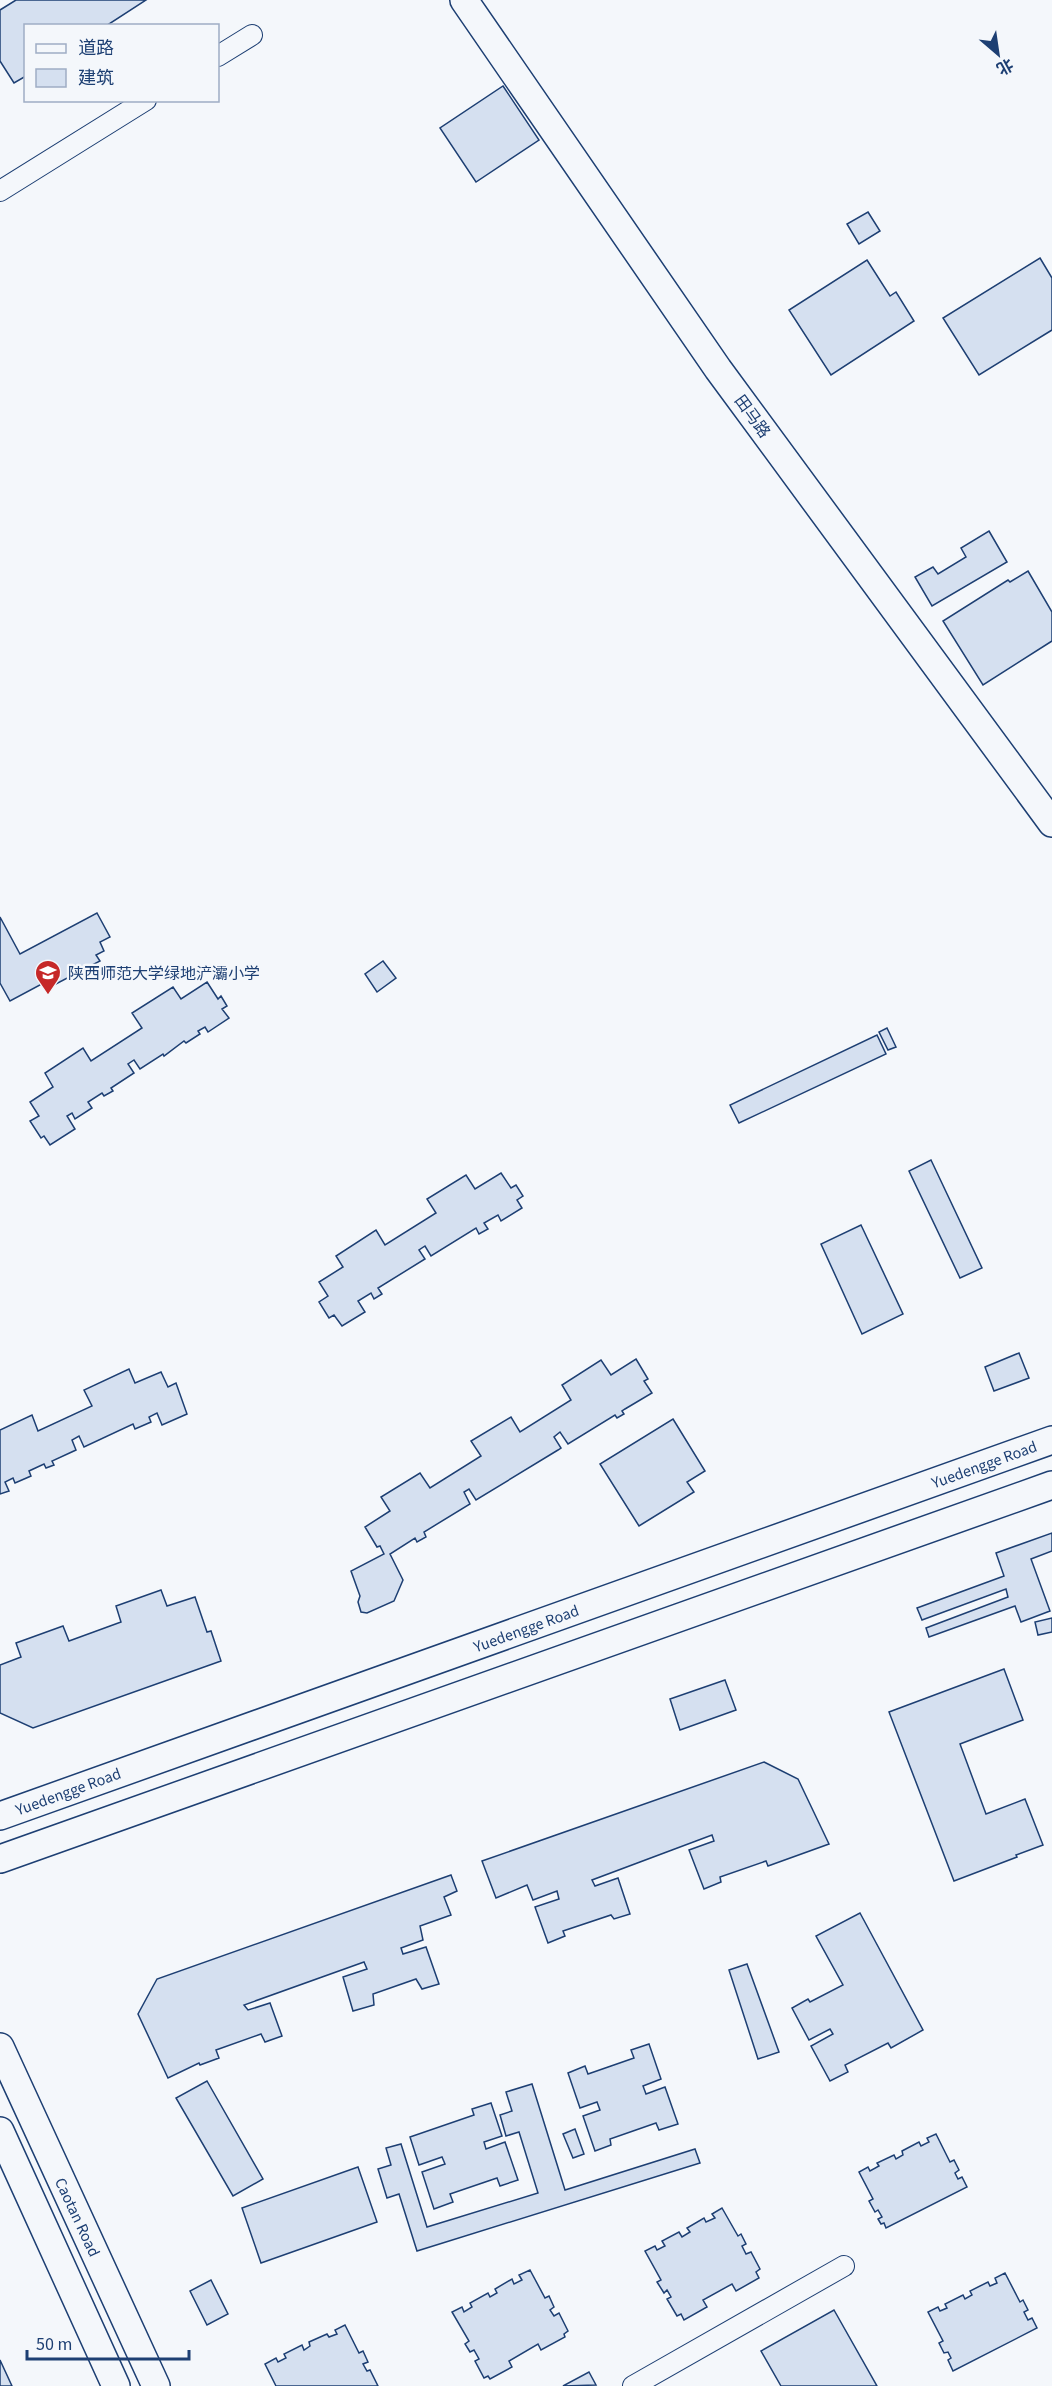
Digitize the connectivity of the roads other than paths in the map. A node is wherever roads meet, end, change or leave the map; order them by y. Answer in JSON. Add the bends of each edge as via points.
{"nodes":[{"id":1,"x":464,"y":0,"type":"edge"},
{"id":2,"x":252,"y":35,"type":"dead end"},
{"id":3,"x":219,"y":55,"type":"edge"},
{"id":4,"x":143,"y":102,"type":"edge"},
{"id":5,"x":0,"y":191,"type":"edge"},
{"id":6,"x":1052,"y":823,"type":"edge"},
{"id":7,"x":1052,"y":1440,"type":"edge"},
{"id":8,"x":1052,"y":1485,"type":"edge"},
{"id":9,"x":0,"y":1816,"type":"edge"},
{"id":10,"x":0,"y":1859,"type":"edge"},
{"id":11,"x":0,"y":2047,"type":"edge"},
{"id":12,"x":0,"y":2131,"type":"edge"},
{"id":13,"x":844,"y":2266,"type":"dead end"},
{"id":14,"x":116,"y":2386,"type":"edge"},
{"id":15,"x":156,"y":2386,"type":"edge"},
{"id":16,"x":633,"y":2386,"type":"edge"}],
"edges":[{"from":1,"to":6,"type":"main road","name":"田马路","via":[[718,369]]},
{"from":2,"to":3,"type":"street"},
{"from":4,"to":5,"type":"street"},
{"from":7,"to":9,"type":"main road","name":"Yuedengge Road"},
{"from":8,"to":10,"type":"main road"},
{"from":11,"to":15,"type":"main road","name":"Caotan Road"},
{"from":12,"to":14,"type":"main road"},
{"from":13,"to":16,"type":"street"}]}
